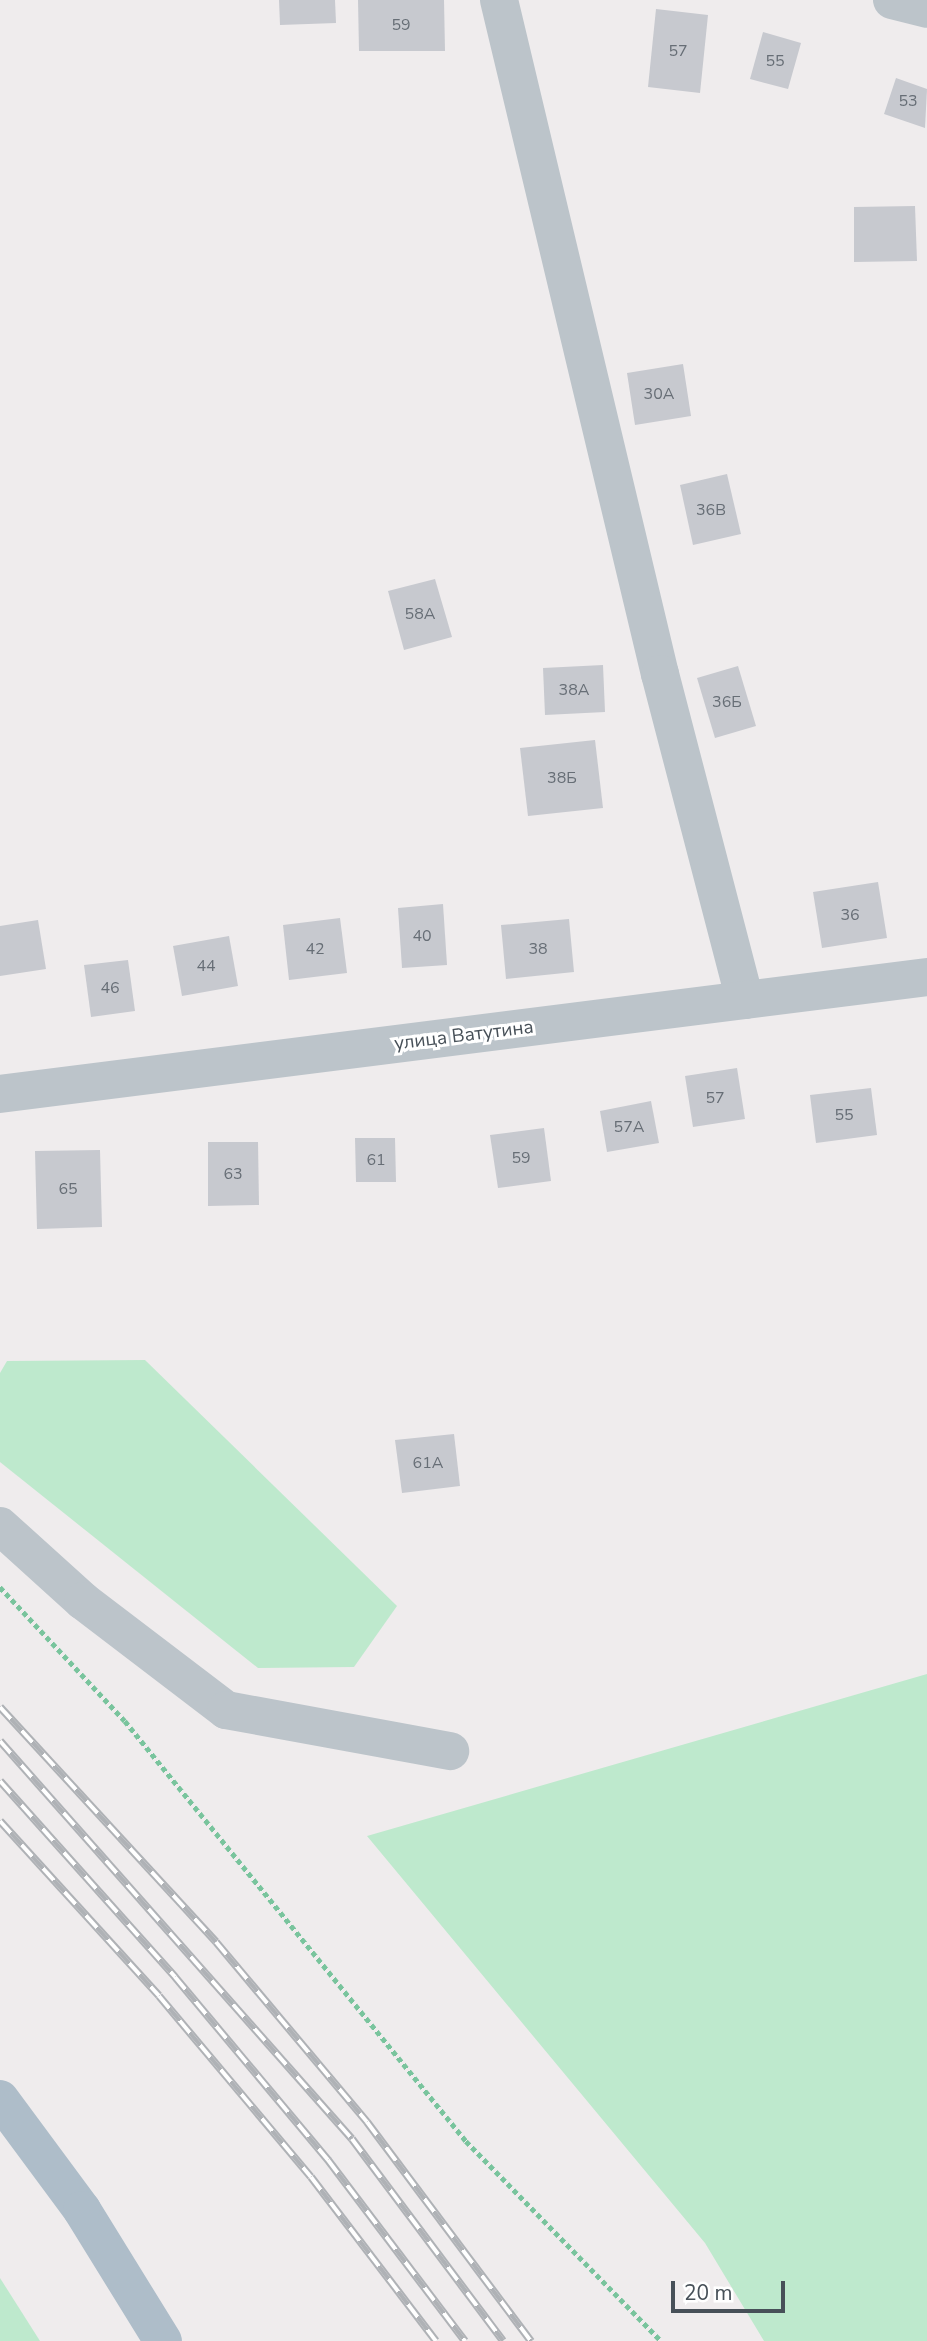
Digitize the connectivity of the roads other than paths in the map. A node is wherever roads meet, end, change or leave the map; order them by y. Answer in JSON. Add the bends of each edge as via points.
{"nodes":[{"id":1,"x":499,"y":0,"type":"edge"},
{"id":2,"x":892,"y":0,"type":"edge"},
{"id":3,"x":927,"y":9,"type":"edge"},
{"id":4,"x":927,"y":977,"type":"edge"},
{"id":5,"x":745,"y":1000,"type":"junction"},
{"id":6,"x":0,"y":1094,"type":"edge"},
{"id":7,"x":0,"y":1526,"type":"edge"},
{"id":8,"x":450,"y":1751,"type":"dead end"},
{"id":9,"x":0,"y":2099,"type":"edge"},
{"id":10,"x":163,"y":2341,"type":"edge"}],
"edges":[{"from":1,"to":5,"type":"street","via":[[657,660]]},
{"from":2,"to":3,"type":"street"},
{"from":4,"to":5,"type":"street","name":"улица Ватутина"},
{"from":5,"to":6,"type":"street","name":"улица Ватутина"},
{"from":7,"to":8,"type":"street","via":[[83,1601],[226,1710]]},
{"from":9,"to":10,"type":"main road","via":[[82,2210]]}]}
